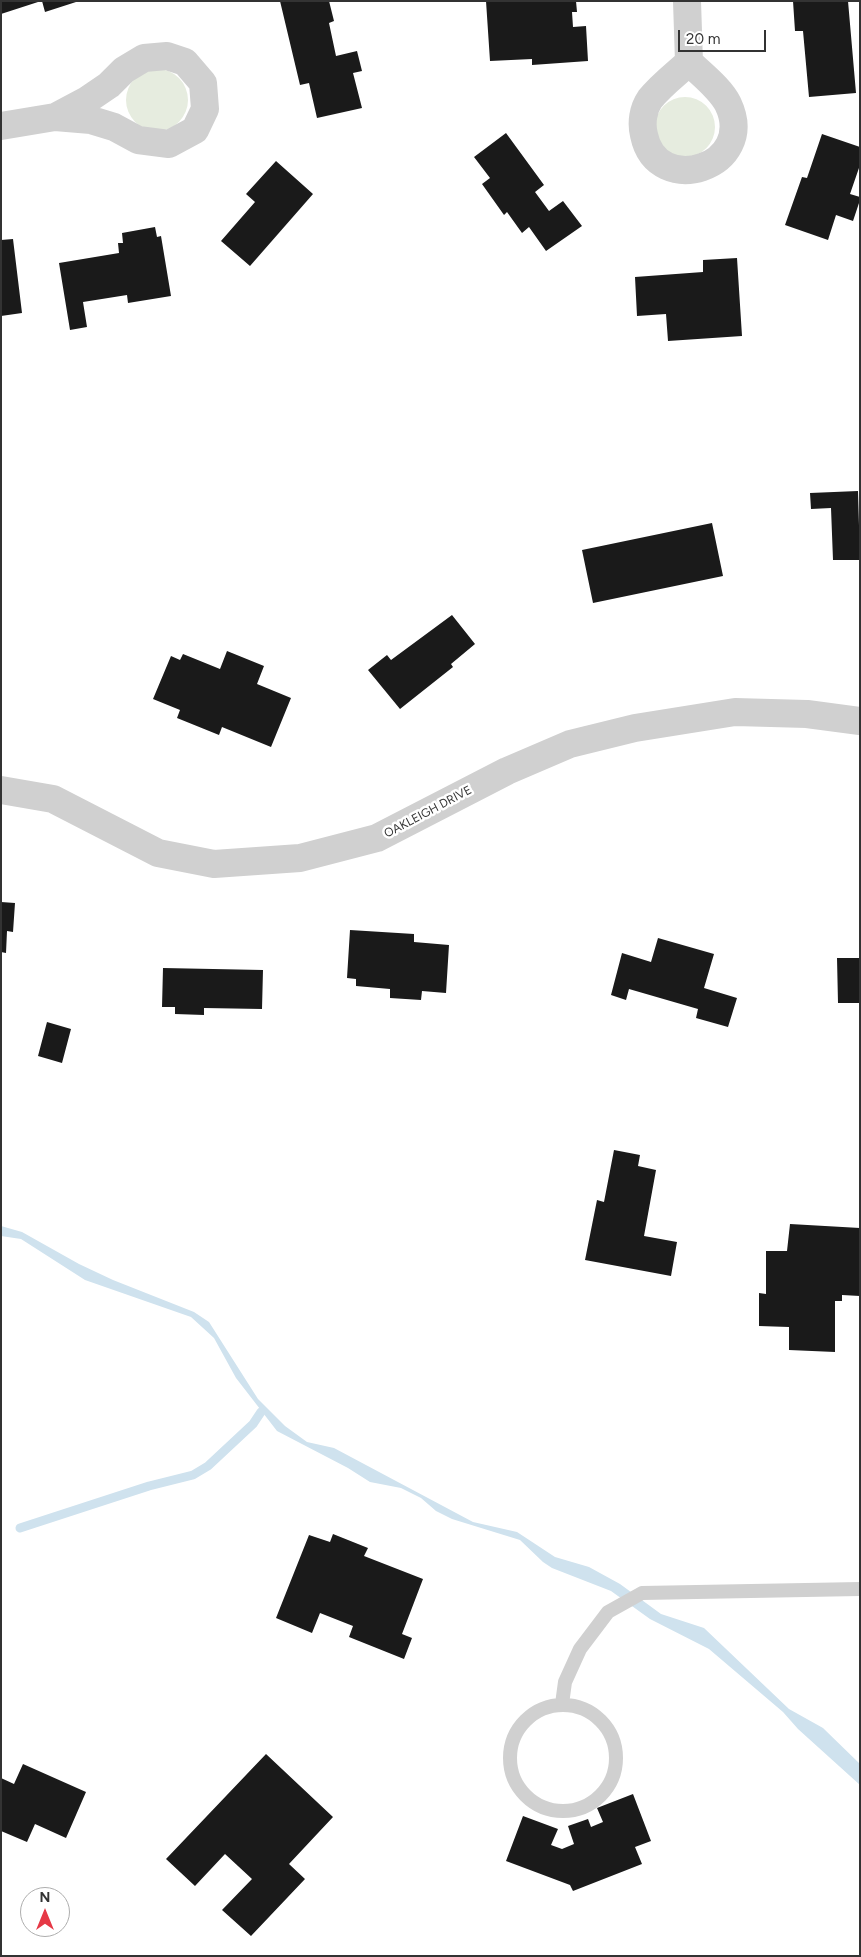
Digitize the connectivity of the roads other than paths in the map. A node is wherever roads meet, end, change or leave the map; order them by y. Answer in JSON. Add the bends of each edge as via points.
{"nodes":[{"id":1,"x":687,"y":1,"type":"edge"},
{"id":2,"x":689,"y":62,"type":"dead end"},
{"id":3,"x":55,"y":117,"type":"junction"},
{"id":4,"x":1,"y":126,"type":"edge"},
{"id":5,"x":860,"y":721,"type":"edge"},
{"id":6,"x":1,"y":790,"type":"edge"},
{"id":7,"x":860,"y":1589,"type":"edge"},
{"id":8,"x":562,"y":1704,"type":"junction"}],
"edges":[{"from":1,"to":2,"type":"street"},
{"from":3,"to":3,"type":"street","via":[[91,120],[114,127],[138,140],[168,144],[195,130],[205,109],[203,83],[185,62],[167,56],[144,58],[87,100]]},
{"from":3,"to":4,"type":"street"},
{"from":5,"to":6,"type":"street","name":"OAKLEIGH DRIVE","via":[[807,714],[735,712],[570,744],[507,771],[377,838],[300,858],[214,864],[158,853],[53,799]]},
{"from":7,"to":8,"type":"lane","via":[[642,1593],[608,1612],[580,1648],[565,1682]]},
{"from":8,"to":8,"type":"lane","via":[[544,1708],[529,1717],[517,1731],[511,1747],[510,1766],[516,1783],[527,1797],[559,1811],[576,1810],[605,1792],[614,1776],[617,1760],[614,1742],[601,1720],[579,1707]]}]}
